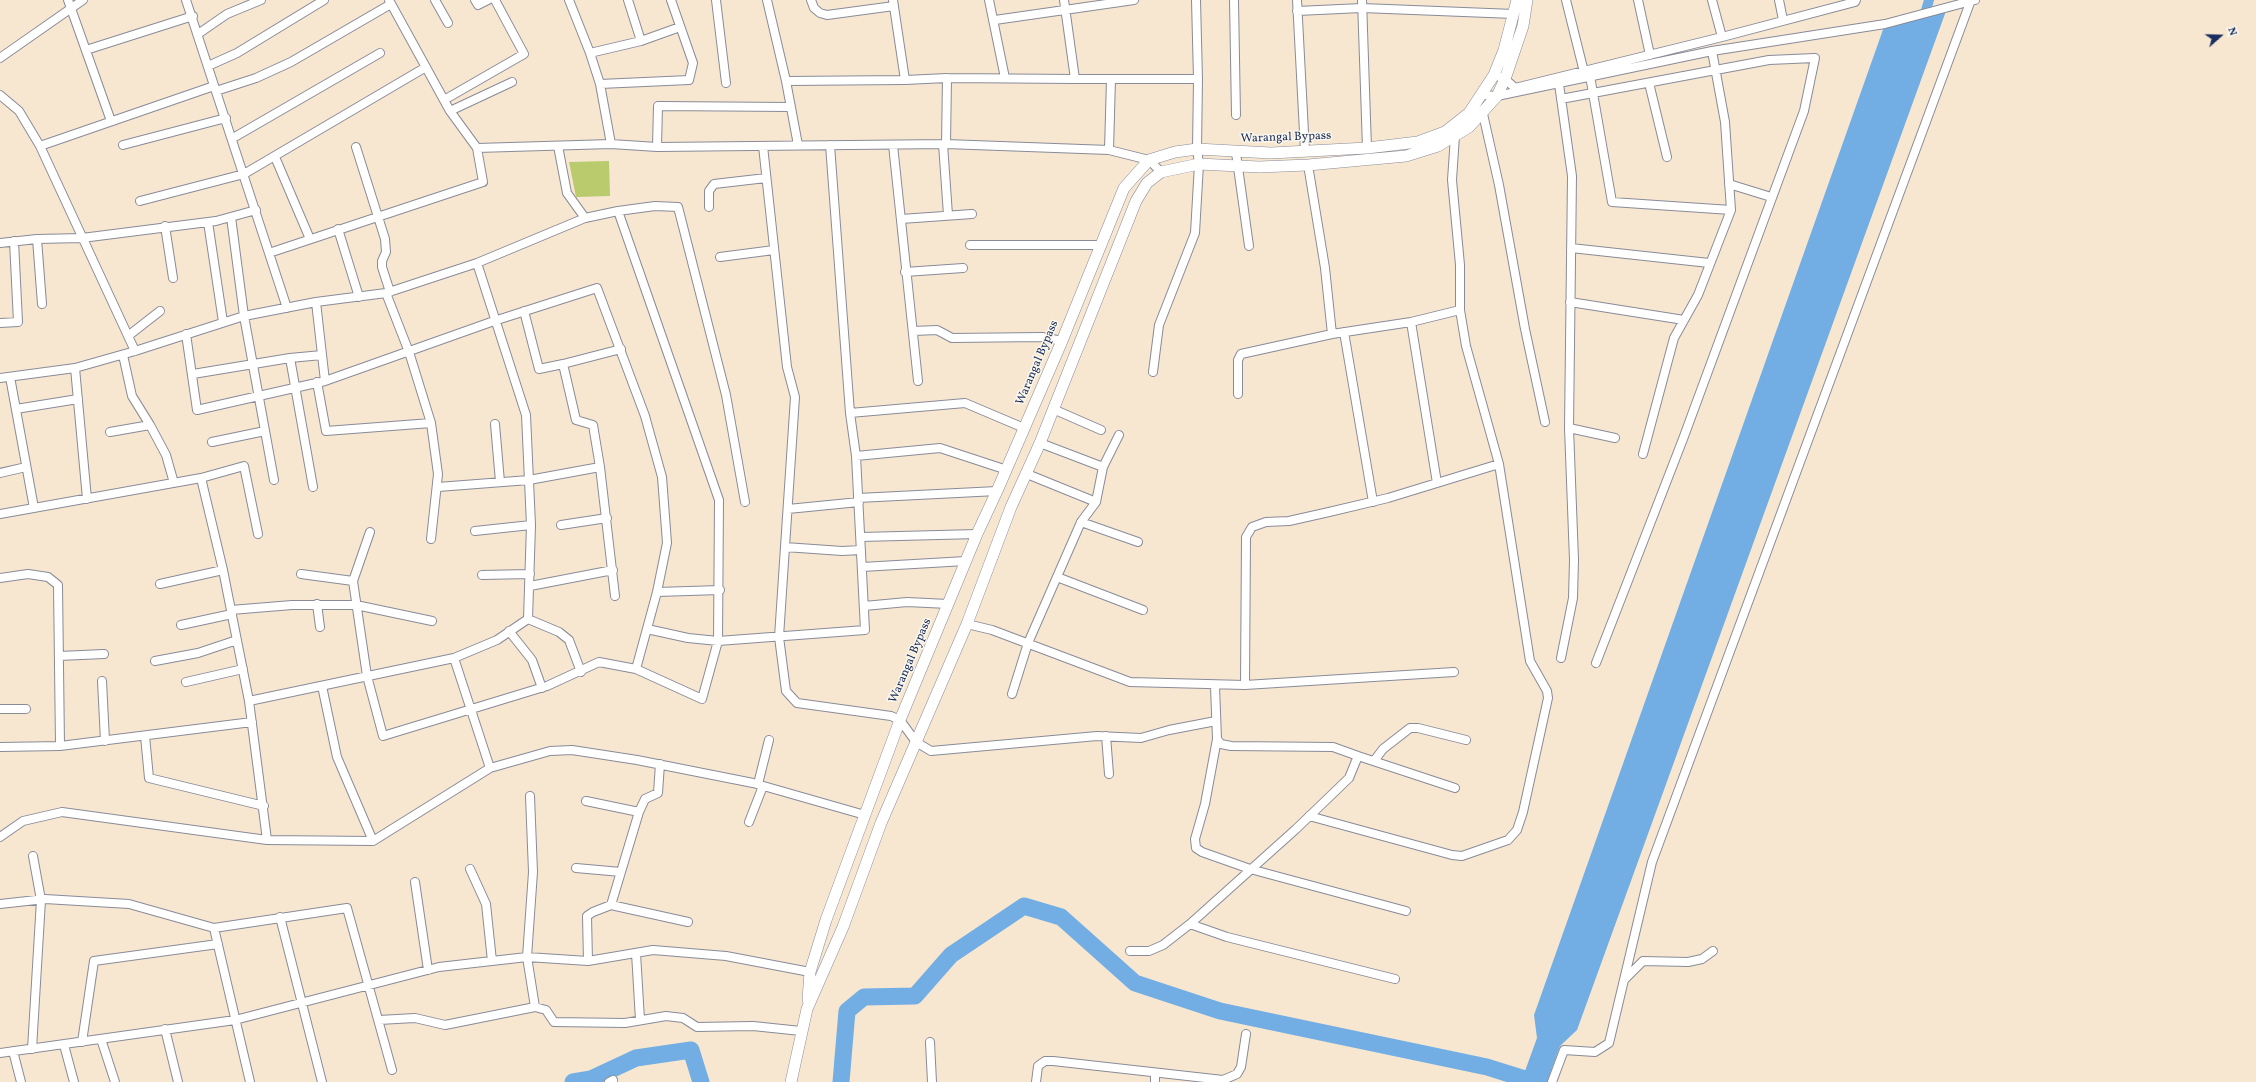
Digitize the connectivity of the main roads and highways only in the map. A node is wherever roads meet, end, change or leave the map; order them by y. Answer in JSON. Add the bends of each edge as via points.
{"nodes":[{"id":1,"x":1517,"y":0,"type":"edge"},
{"id":2,"x":1527,"y":0,"type":"edge"},
{"id":3,"x":807,"y":1009,"type":"junction"},
{"id":4,"x":791,"y":1082,"type":"edge"}],
"edges":[{"from":1,"to":3,"type":"main road","name":"Warangal Bypass","via":[[1494,74],[1469,113],[1445,132],[1418,142],[1367,148],[1236,152],[1197,149],[1174,152],[1149,160],[1124,188],[1007,470],[948,604],[892,717],[865,816],[832,901],[810,972]]},
{"from":2,"to":3,"type":"main road","via":[[1523,26],[1497,96],[1470,127],[1438,146],[1406,156],[1308,165],[1238,167],[1199,164],[1160,172],[1147,183],[1136,201],[1040,443],[1011,507],[967,624],[880,823],[843,927]]},
{"from":3,"to":4,"type":"main road"}]}
